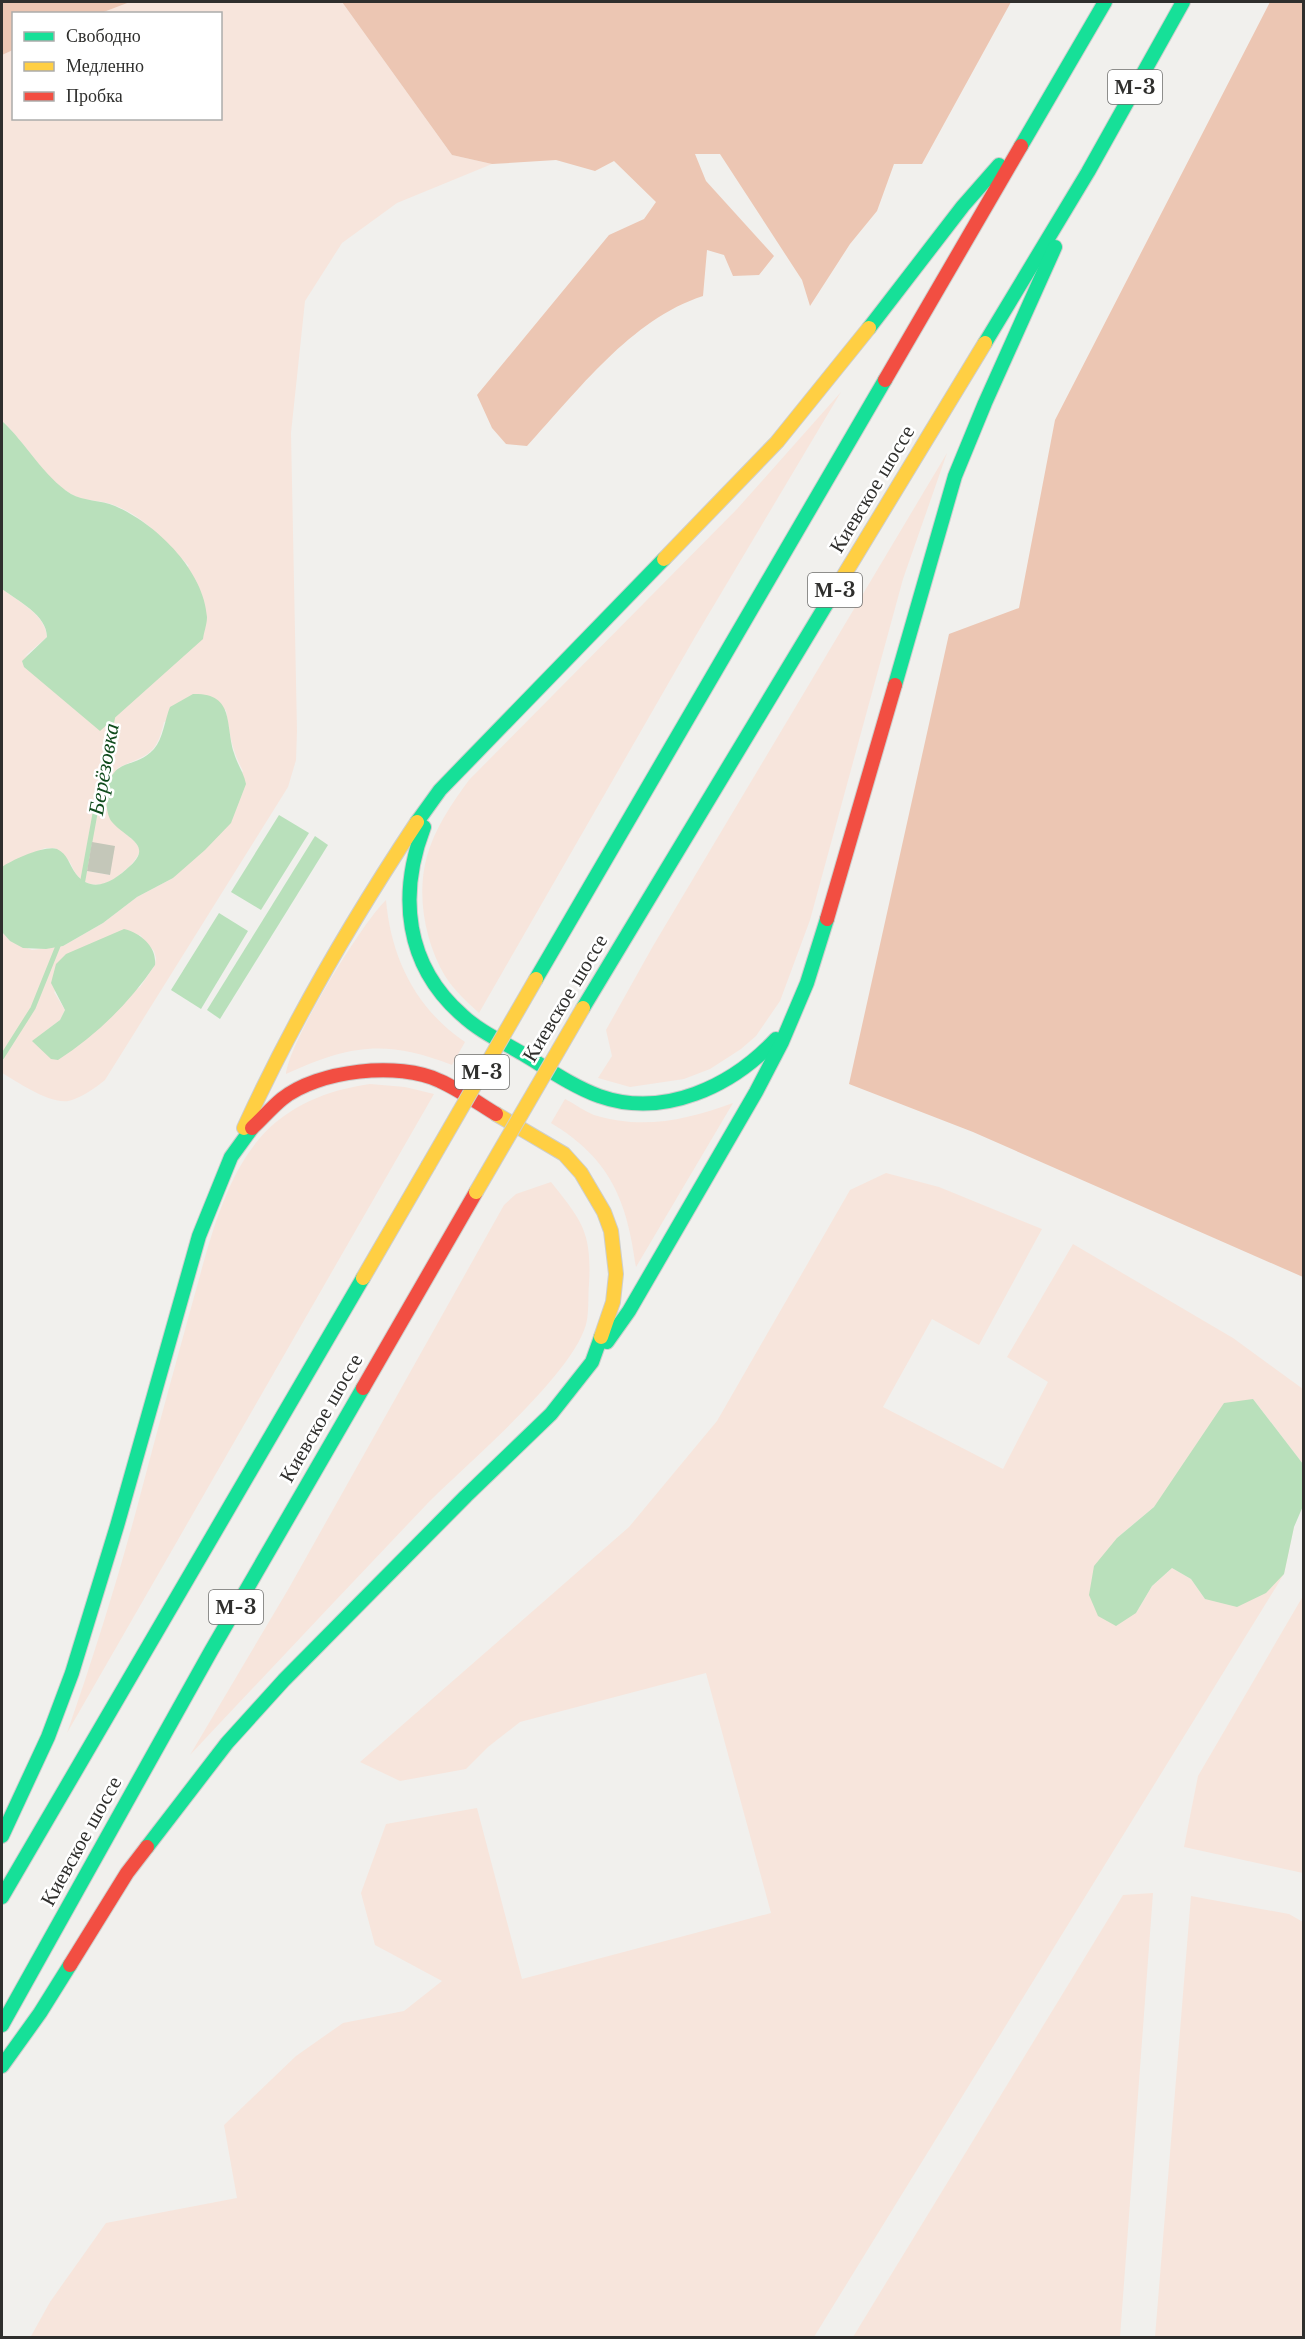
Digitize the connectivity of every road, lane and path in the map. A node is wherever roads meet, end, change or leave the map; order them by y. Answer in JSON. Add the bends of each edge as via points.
{"nodes":[{"id":1,"x":1105,"y":2,"type":"edge"},
{"id":2,"x":1183,"y":2,"type":"edge"},
{"id":3,"x":1024,"y":138,"type":"junction"},
{"id":4,"x":1088,"y":172,"type":"junction"},
{"id":5,"x":469,"y":759,"type":"junction"},
{"id":6,"x":793,"y":1016,"type":"junction"},
{"id":7,"x":231,"y":1157,"type":"junction"},
{"id":8,"x":592,"y":1362,"type":"junction"},
{"id":9,"x":2,"y":1836,"type":"edge"},
{"id":10,"x":2,"y":1897,"type":"edge"},
{"id":11,"x":2,"y":2025,"type":"edge"},
{"id":12,"x":2,"y":2066,"type":"edge"}],
"edges":[{"from":1,"to":3,"type":"main road","name":"Киевское шоссе","number":"М-3"},
{"from":2,"to":4,"type":"main road","name":"Киевское шоссе","number":"М-3"},
{"from":3,"to":5,"type":"main road","via":[[963,206],[777,442]]},
{"from":3,"to":10,"type":"main road","name":"Киевское шоссе","number":"М-3","bridge":true},
{"from":4,"to":6,"type":"main road","via":[[955,476],[831,909]]},
{"from":4,"to":11,"type":"main road","name":"Киевское шоссе","number":"М-3","bridge":true,"via":[[583,1008],[211,1651]]},
{"from":5,"to":6,"type":"main road","via":[[420,836],[410,869],[407,904],[416,945],[434,981],[454,1008],[477,1027],[585,1090],[614,1101],[637,1103],[664,1102],[716,1086],[760,1057]]},
{"from":5,"to":7,"type":"main road","via":[[419,817],[335,949],[275,1061]]},
{"from":6,"to":8,"type":"main road","via":[[756,1092],[629,1311]]},
{"from":7,"to":8,"type":"main road","via":[[274,1106],[319,1080],[347,1072],[381,1070],[412,1072],[439,1080],[564,1154],[599,1202],[611,1231],[616,1274],[613,1302]]},
{"from":7,"to":9,"type":"main road","via":[[199,1236],[72,1673],[48,1737]]},
{"from":8,"to":12,"type":"main road","via":[[550,1414],[284,1680],[227,1743],[127,1872],[40,2013]]}]}
